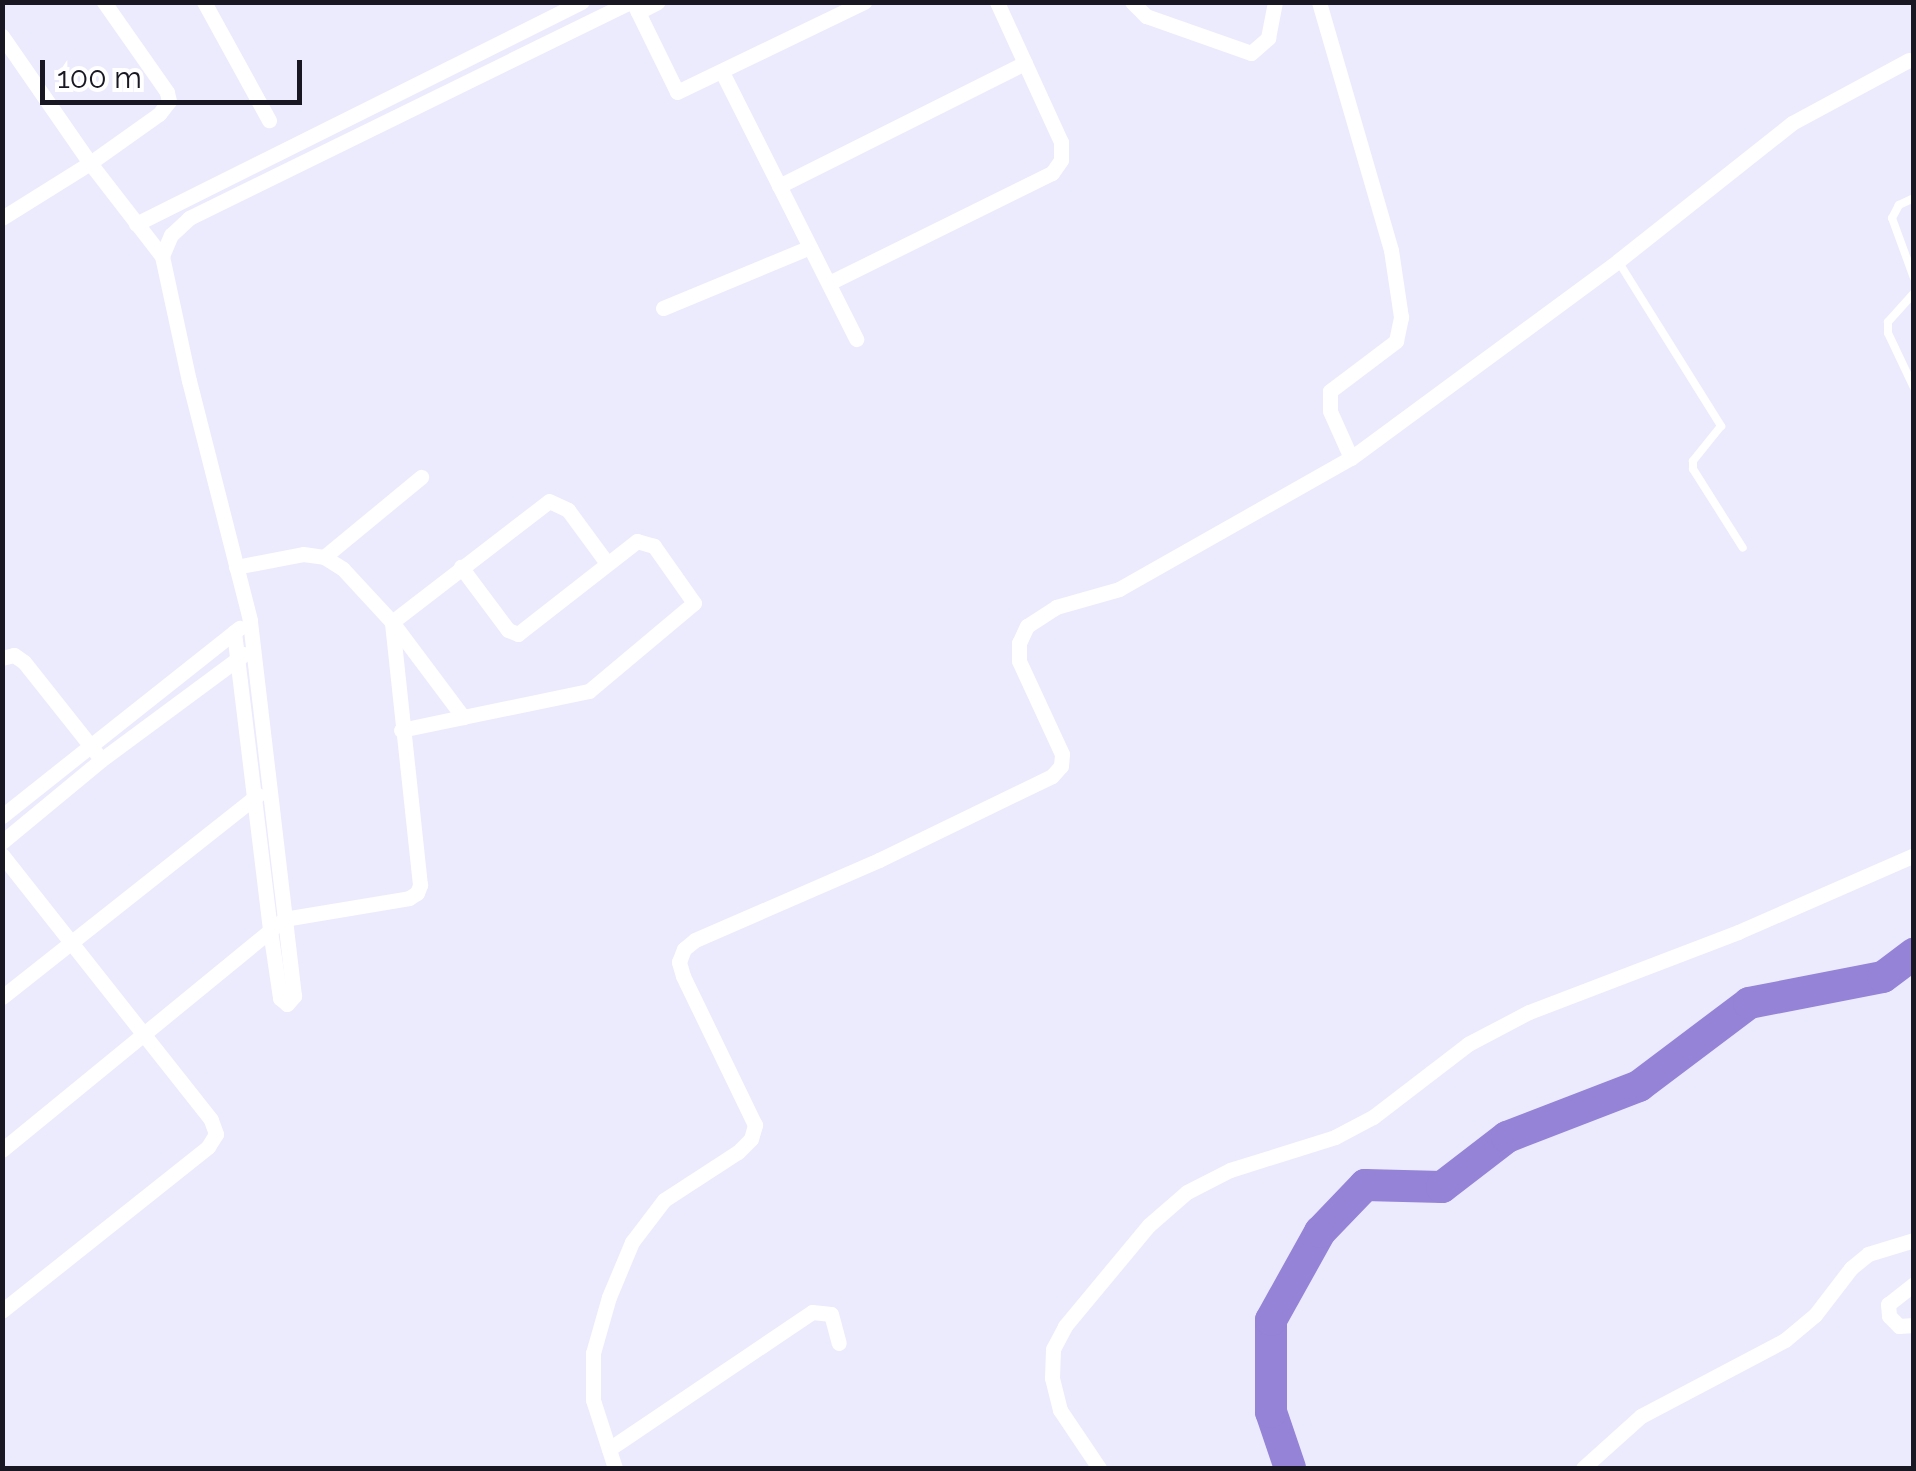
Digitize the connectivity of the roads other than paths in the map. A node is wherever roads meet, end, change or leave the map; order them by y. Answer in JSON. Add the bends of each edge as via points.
{"nodes":[{"id":1,"x":104,"y":2,"type":"edge"},
{"id":2,"x":204,"y":2,"type":"edge"},
{"id":3,"x":582,"y":2,"type":"edge"},
{"id":4,"x":658,"y":2,"type":"edge"},
{"id":5,"x":864,"y":2,"type":"edge"},
{"id":6,"x":997,"y":2,"type":"edge"},
{"id":7,"x":1132,"y":2,"type":"edge"},
{"id":8,"x":1275,"y":2,"type":"edge"},
{"id":9,"x":1320,"y":2,"type":"edge"},
{"id":10,"x":634,"y":6,"type":"edge"},
{"id":11,"x":563,"y":7,"type":"edge"},
{"id":12,"x":2,"y":36,"type":"edge"},
{"id":13,"x":1024,"y":63,"type":"junction"},
{"id":14,"x":1912,"y":63,"type":"edge"},
{"id":15,"x":722,"y":72,"type":"junction"},
{"id":16,"x":268,"y":120,"type":"dead end"},
{"id":17,"x":90,"y":163,"type":"junction"},
{"id":18,"x":779,"y":186,"type":"junction"},
{"id":19,"x":1914,"y":198,"type":"edge"},
{"id":20,"x":2,"y":218,"type":"edge"},
{"id":21,"x":136,"y":224,"type":"junction"},
{"id":22,"x":810,"y":247,"type":"junction"},
{"id":23,"x":162,"y":256,"type":"junction"},
{"id":24,"x":1618,"y":261,"type":"junction"},
{"id":25,"x":1914,"y":278,"type":"edge"},
{"id":26,"x":829,"y":283,"type":"junction"},
{"id":27,"x":1914,"y":293,"type":"edge"},
{"id":28,"x":663,"y":308,"type":"dead end"},
{"id":29,"x":856,"y":340,"type":"dead end"},
{"id":30,"x":1914,"y":388,"type":"edge"},
{"id":31,"x":1351,"y":458,"type":"junction"},
{"id":32,"x":421,"y":477,"type":"dead end"},
{"id":33,"x":1743,"y":548,"type":"dead end"},
{"id":34,"x":324,"y":556,"type":"junction"},
{"id":35,"x":607,"y":563,"type":"junction"},
{"id":36,"x":461,"y":567,"type":"junction"},
{"id":37,"x":236,"y":568,"type":"junction"},
{"id":38,"x":250,"y":620,"type":"junction"},
{"id":39,"x":392,"y":622,"type":"junction"},
{"id":40,"x":234,"y":632,"type":"junction"},
{"id":41,"x":252,"y":648,"type":"junction"},
{"id":42,"x":2,"y":658,"type":"edge"},
{"id":43,"x":237,"y":659,"type":"junction"},
{"id":44,"x":464,"y":717,"type":"junction"},
{"id":45,"x":401,"y":730,"type":"junction"},
{"id":46,"x":96,"y":753,"type":"junction"},
{"id":47,"x":267,"y":788,"type":"junction"},
{"id":48,"x":252,"y":799,"type":"junction"},
{"id":49,"x":2,"y":816,"type":"edge"},
{"id":50,"x":2,"y":842,"type":"edge"},
{"id":51,"x":2,"y":855,"type":"edge"},
{"id":52,"x":1914,"y":855,"type":"edge"},
{"id":53,"x":284,"y":919,"type":"junction"},
{"id":54,"x":270,"y":930,"type":"junction"},
{"id":55,"x":72,"y":943,"type":"junction"},
{"id":56,"x":2,"y":997,"type":"edge"},
{"id":57,"x":144,"y":1032,"type":"junction"},
{"id":58,"x":2,"y":1150,"type":"edge"},
{"id":59,"x":1914,"y":1240,"type":"edge"},
{"id":60,"x":1914,"y":1284,"type":"edge"},
{"id":61,"x":2,"y":1310,"type":"edge"},
{"id":62,"x":1914,"y":1325,"type":"edge"},
{"id":63,"x":839,"y":1343,"type":"dead end"},
{"id":64,"x":608,"y":1449,"type":"junction"},
{"id":65,"x":615,"y":1468,"type":"edge"},
{"id":66,"x":1099,"y":1468,"type":"edge"},
{"id":67,"x":1583,"y":1468,"type":"edge"}],
"edges":[{"from":1,"to":17,"type":"street","via":[[168,101]]},
{"from":2,"to":16,"type":"street"},
{"from":3,"to":11,"type":"street"},
{"from":4,"to":10,"type":"street"},
{"from":5,"to":15,"type":"street"},
{"from":6,"to":13,"type":"street"},
{"from":7,"to":8,"type":"street","via":[[1146,16],[1250,53],[1268,38]]},
{"from":9,"to":31,"type":"street","via":[[1391,250],[1401,316],[1396,341],[1330,391],[1330,411]]},
{"from":10,"to":15,"type":"street","via":[[677,92]]},
{"from":10,"to":23,"type":"street","via":[[189,218]]},
{"from":11,"to":21,"type":"street"},
{"from":12,"to":17,"type":"street"},
{"from":13,"to":18,"type":"street"},
{"from":13,"to":26,"type":"street","via":[[1061,142],[1061,160],[1052,172]]},
{"from":14,"to":24,"type":"street","via":[[1792,123]]},
{"from":15,"to":18,"type":"street"},
{"from":17,"to":20,"type":"street"},
{"from":17,"to":21,"type":"street"},
{"from":18,"to":22,"type":"street"},
{"from":19,"to":25,"type":"lane","via":[[1892,218]]},
{"from":21,"to":23,"type":"street"},
{"from":22,"to":26,"type":"street"},
{"from":22,"to":28,"type":"street"},
{"from":23,"to":37,"type":"street"},
{"from":24,"to":31,"type":"street"},
{"from":24,"to":33,"type":"lane","via":[[1721,426],[1693,469]]},
{"from":26,"to":29,"type":"street"},
{"from":27,"to":30,"type":"lane","via":[[1888,322]]},
{"from":31,"to":64,"type":"street","via":[[1119,589],[1056,607],[1027,626],[1019,662],[1062,754],[1052,776],[684,949],[683,976],[754,1126],[738,1152],[664,1200],[632,1242],[592,1352],[592,1400]]},
{"from":32,"to":34,"type":"street"},
{"from":34,"to":37,"type":"street"},
{"from":34,"to":39,"type":"street"},
{"from":35,"to":36,"type":"street","via":[[568,510],[549,501]]},
{"from":35,"to":36,"type":"street","via":[[518,634],[508,630]]},
{"from":35,"to":44,"type":"street","via":[[646,541],[694,604],[589,691]]},
{"from":36,"to":39,"type":"street"},
{"from":37,"to":38,"type":"street"},
{"from":38,"to":40,"type":"street"},
{"from":38,"to":41,"type":"street"},
{"from":39,"to":44,"type":"street"},
{"from":39,"to":45,"type":"street"},
{"from":40,"to":43,"type":"street"},
{"from":40,"to":46,"type":"street"},
{"from":41,"to":43,"type":"street"},
{"from":41,"to":47,"type":"street"},
{"from":42,"to":46,"type":"street","via":[[14,655],[24,662]]},
{"from":43,"to":46,"type":"street"},
{"from":43,"to":48,"type":"street"},
{"from":44,"to":45,"type":"street"},
{"from":45,"to":53,"type":"street","via":[[417,893]]},
{"from":46,"to":49,"type":"street"},
{"from":46,"to":50,"type":"street"},
{"from":47,"to":48,"type":"street"},
{"from":47,"to":53,"type":"street"},
{"from":48,"to":54,"type":"street"},
{"from":48,"to":55,"type":"street"},
{"from":51,"to":55,"type":"street"},
{"from":52,"to":66,"type":"street","via":[[1738,932],[1528,1012],[1468,1044],[1335,1138],[1230,1170],[1186,1192],[1148,1225],[1053,1349],[1060,1410]]},
{"from":53,"to":54,"type":"street"},
{"from":53,"to":54,"type":"street","via":[[290,1003],[280,998]]},
{"from":54,"to":57,"type":"street"},
{"from":55,"to":56,"type":"street"},
{"from":55,"to":57,"type":"street"},
{"from":57,"to":58,"type":"street"},
{"from":57,"to":61,"type":"street","via":[[216,1134]]},
{"from":59,"to":67,"type":"street","via":[[1868,1254],[1785,1340],[1641,1416]]},
{"from":60,"to":62,"type":"street","via":[[1888,1304],[1899,1326]]},
{"from":63,"to":64,"type":"street","via":[[831,1314],[812,1312]]},
{"from":64,"to":65,"type":"street"}]}
